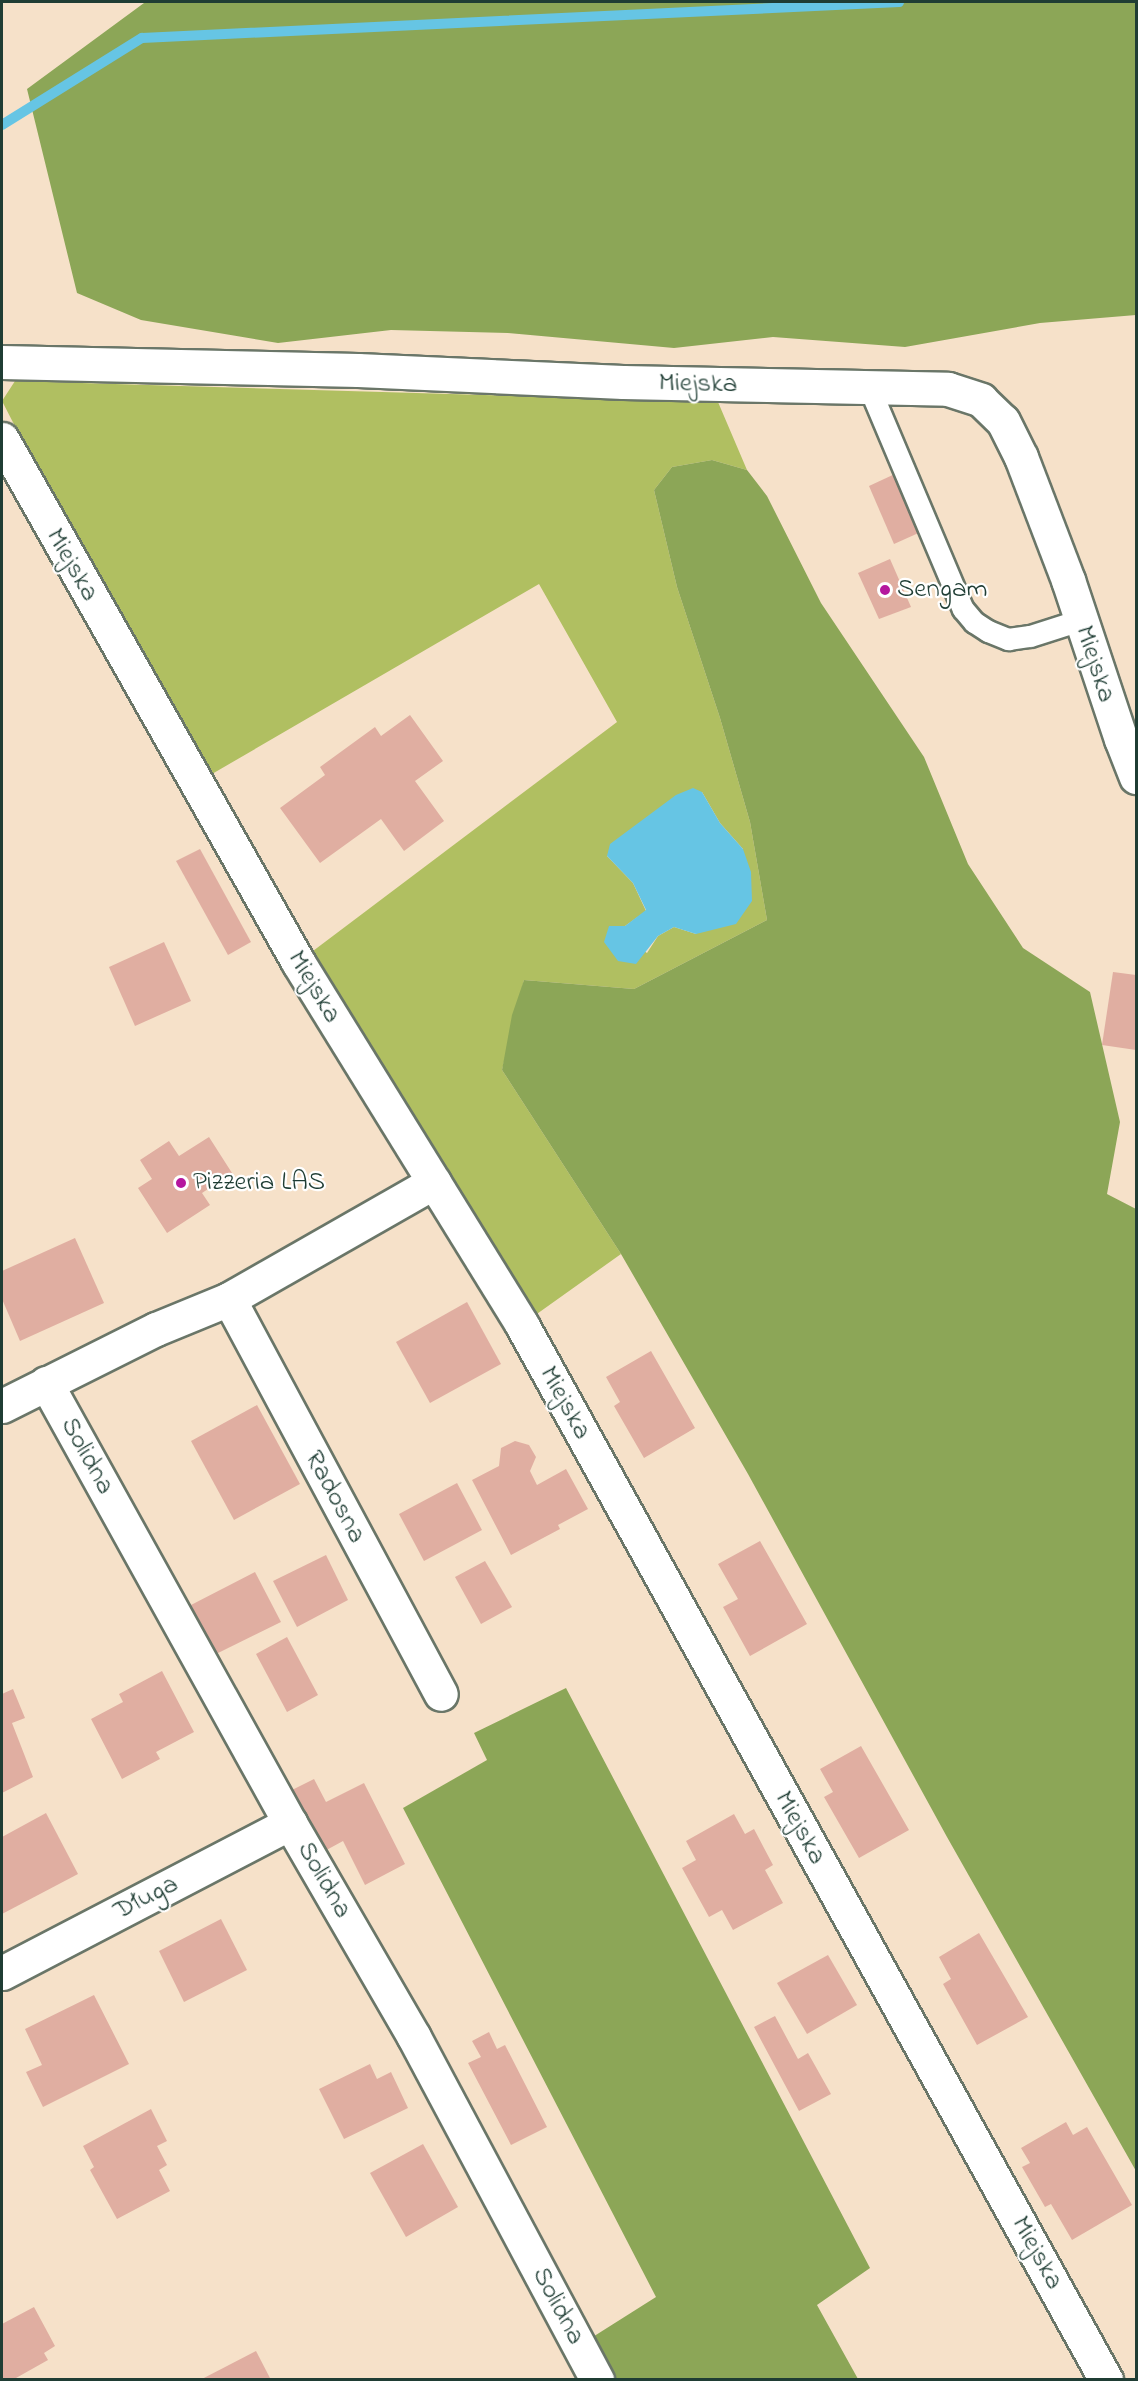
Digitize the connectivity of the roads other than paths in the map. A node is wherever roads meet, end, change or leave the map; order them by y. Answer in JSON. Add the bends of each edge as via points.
{"nodes":[{"id":1,"x":2,"y":362,"type":"edge"},
{"id":2,"x":869,"y":387,"type":"junction"},
{"id":3,"x":2,"y":439,"type":"edge"},
{"id":4,"x":1080,"y":621,"type":"junction"},
{"id":5,"x":1137,"y":777,"type":"edge"},
{"id":6,"x":434,"y":1182,"type":"junction"},
{"id":7,"x":230,"y":1299,"type":"junction"},
{"id":8,"x":46,"y":1383,"type":"junction"},
{"id":9,"x":2,"y":1406,"type":"edge"},
{"id":10,"x":441,"y":1694,"type":"dead end"},
{"id":11,"x":290,"y":1823,"type":"junction"},
{"id":12,"x":2,"y":1973,"type":"edge"},
{"id":13,"x":597,"y":2379,"type":"edge"},
{"id":14,"x":1106,"y":2379,"type":"edge"}],
"edges":[{"from":1,"to":2,"type":"street","name":"Miejska"},
{"from":2,"to":4,"type":"street","name":"Miejska","via":[[948,389],[981,400],[1003,421],[1021,457]]},
{"from":2,"to":4,"type":"lane","via":[[963,609],[974,622],[1008,639]]},
{"from":3,"to":6,"type":"street","name":"Miejska","via":[[298,962]]},
{"from":4,"to":5,"type":"street","name":"Miejska"},
{"from":6,"to":7,"type":"street"},
{"from":6,"to":14,"type":"street","name":"Miejska","via":[[522,1325]]},
{"from":7,"to":8,"type":"street","via":[[156,1329]]},
{"from":7,"to":10,"type":"street","name":"Radosna"},
{"from":8,"to":9,"type":"street"},
{"from":8,"to":11,"type":"street","name":"Solidna"},
{"from":11,"to":12,"type":"street","name":"Długa"},
{"from":11,"to":13,"type":"street","name":"Solidna","via":[[414,2037]]}]}
